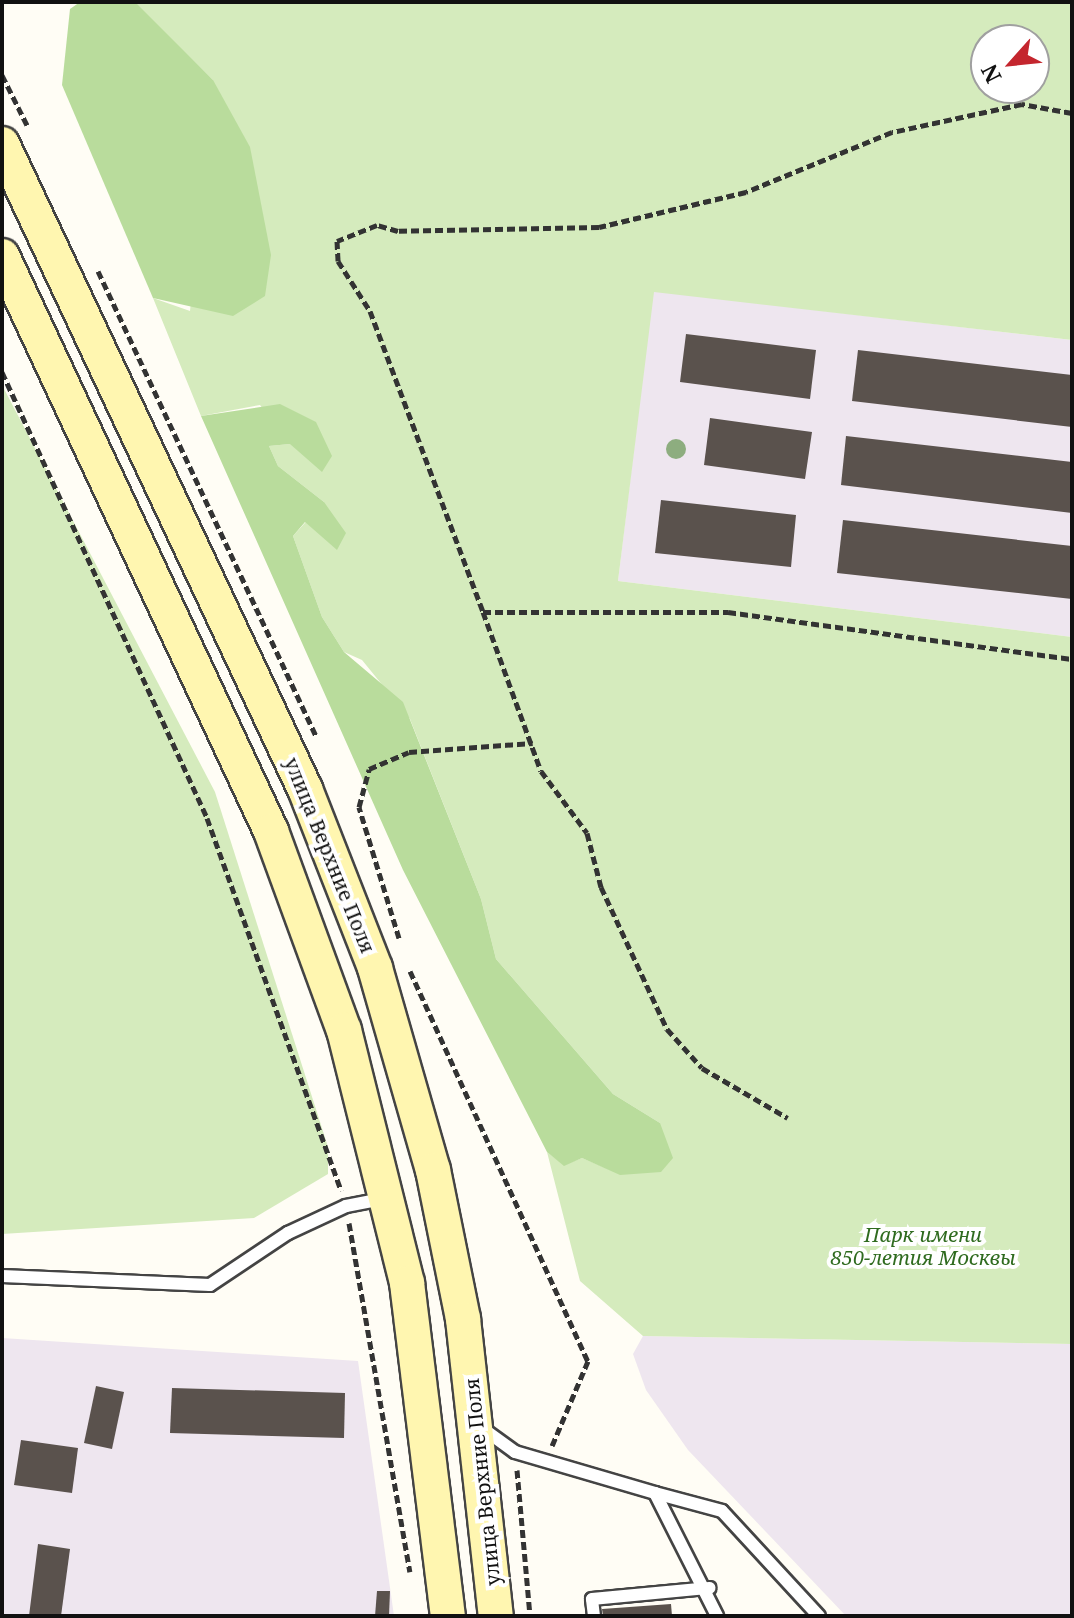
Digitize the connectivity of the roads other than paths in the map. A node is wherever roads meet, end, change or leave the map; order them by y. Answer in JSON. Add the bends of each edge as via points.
{"nodes":[{"id":1,"x":2,"y":144,"type":"edge"},
{"id":2,"x":2,"y":256,"type":"edge"},
{"id":3,"x":390,"y":1198,"type":"junction"},
{"id":4,"x":2,"y":1276,"type":"edge"},
{"id":5,"x":479,"y":1426,"type":"junction"},
{"id":6,"x":655,"y":1493,"type":"junction"},
{"id":7,"x":709,"y":1588,"type":"junction"},
{"id":8,"x":448,"y":1616,"type":"edge"},
{"id":9,"x":496,"y":1616,"type":"edge"},
{"id":10,"x":594,"y":1616,"type":"edge"},
{"id":11,"x":717,"y":1616,"type":"edge"},
{"id":12,"x":819,"y":1616,"type":"edge"}],
"edges":[{"from":1,"to":5,"type":"main road","name":"улица Верхние Поля","via":[[285,745],[375,968],[433,1170]]},
{"from":2,"to":3,"type":"main road","via":[[271,831],[344,1030]]},
{"from":3,"to":4,"type":"lane","via":[[346,1206],[210,1285]]},
{"from":3,"to":8,"type":"main road","via":[[426,1396]]},
{"from":5,"to":6,"type":"lane","via":[[515,1452]]},
{"from":5,"to":9,"type":"main road","name":"улица Верхние Поля"},
{"from":6,"to":7,"type":"lane"},
{"from":6,"to":12,"type":"lane","via":[[722,1511]]},
{"from":7,"to":10,"type":"lane","via":[[592,1599]]},
{"from":7,"to":11,"type":"lane"}]}
